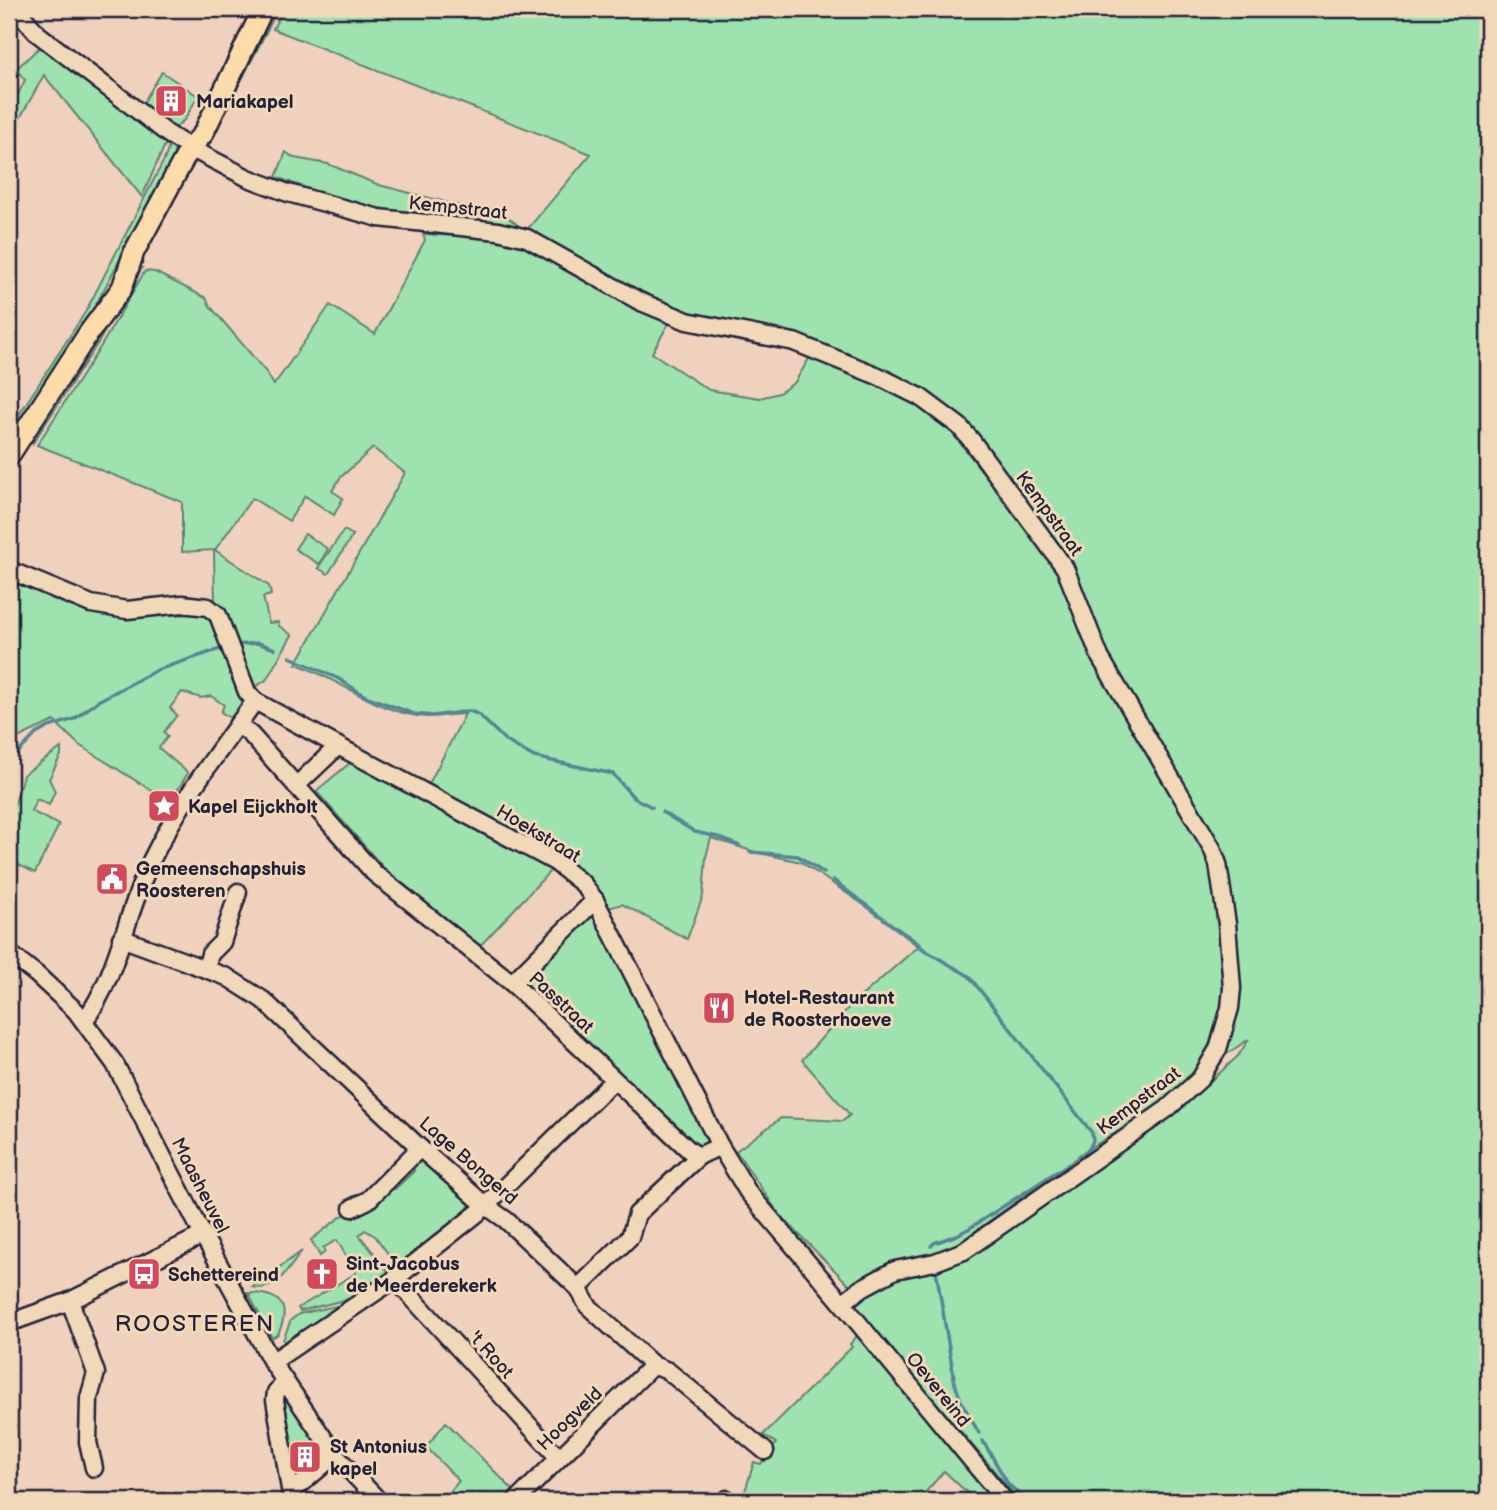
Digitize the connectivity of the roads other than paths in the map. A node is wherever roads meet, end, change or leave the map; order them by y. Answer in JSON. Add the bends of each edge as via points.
{"nodes":[{"id":1,"x":16,"y":9,"type":"edge"},
{"id":2,"x":263,"y":9,"type":"edge"},
{"id":3,"x":9,"y":14,"type":"edge"},
{"id":4,"x":34,"y":29,"type":"junction"},
{"id":5,"x":190,"y":148,"type":"junction"},
{"id":6,"x":9,"y":456,"type":"edge"},
{"id":7,"x":9,"y":570,"type":"edge"},
{"id":8,"x":254,"y":701,"type":"junction"},
{"id":9,"x":238,"y":724,"type":"junction"},
{"id":10,"x":338,"y":746,"type":"junction"},
{"id":11,"x":296,"y":786,"type":"junction"},
{"id":12,"x":239,"y":892,"type":"dead end"},
{"id":13,"x":595,"y":900,"type":"junction"},
{"id":14,"x":121,"y":938,"type":"junction"},
{"id":15,"x":9,"y":953,"type":"edge"},
{"id":16,"x":205,"y":969,"type":"junction"},
{"id":17,"x":512,"y":983,"type":"junction"},
{"id":18,"x":84,"y":1021,"type":"junction"},
{"id":19,"x":614,"y":1080,"type":"junction"},
{"id":20,"x":720,"y":1146,"type":"junction"},
{"id":21,"x":420,"y":1148,"type":"junction"},
{"id":22,"x":699,"y":1156,"type":"junction"},
{"id":23,"x":486,"y":1206,"type":"junction"},
{"id":24,"x":352,"y":1208,"type":"dead end"},
{"id":25,"x":203,"y":1235,"type":"junction"},
{"id":26,"x":395,"y":1279,"type":"junction"},
{"id":27,"x":578,"y":1288,"type":"junction"},
{"id":28,"x":70,"y":1301,"type":"junction"},
{"id":29,"x":842,"y":1303,"type":"junction"},
{"id":30,"x":9,"y":1323,"type":"edge"},
{"id":31,"x":272,"y":1362,"type":"junction"},
{"id":32,"x":653,"y":1366,"type":"junction"},
{"id":33,"x":285,"y":1383,"type":"junction"},
{"id":34,"x":765,"y":1451,"type":"dead end"},
{"id":35,"x":335,"y":1455,"type":"junction"},
{"id":36,"x":558,"y":1457,"type":"junction"},
{"id":37,"x":94,"y":1468,"type":"dead end"},
{"id":38,"x":291,"y":1495,"type":"edge"},
{"id":39,"x":379,"y":1501,"type":"edge"},
{"id":40,"x":516,"y":1501,"type":"edge"},
{"id":41,"x":1005,"y":1501,"type":"edge"}],
"edges":[{"from":1,"to":4,"type":"street"},
{"from":2,"to":5,"type":"main road","via":[[212,117]]},
{"from":3,"to":4,"type":"street"},
{"from":4,"to":5,"type":"street","name":"Kempstraat"},
{"from":5,"to":6,"type":"main road","via":[[134,252],[122,264],[88,334]]},
{"from":5,"to":29,"type":"street","name":"Kempstraat","via":[[262,185],[358,213],[521,236],[639,301],[687,321],[794,342],[920,397],[959,426],[1065,568],[1100,657],[1204,832],[1218,864],[1232,973],[1225,1028],[1200,1079],[1167,1110],[964,1251],[895,1270]]},
{"from":7,"to":8,"type":"street","via":[[91,604],[127,610],[182,604],[208,607],[218,615]]},
{"from":8,"to":9,"type":"street"},
{"from":8,"to":10,"type":"street","name":"Hoekstraat"},
{"from":9,"to":11,"type":"street","name":"Passtraat"},
{"from":9,"to":14,"type":"street","via":[[152,859]]},
{"from":10,"to":11,"type":"street"},
{"from":10,"to":13,"type":"street","name":"Hoekstraat","via":[[555,862]]},
{"from":11,"to":17,"type":"street","name":"Passtraat","via":[[374,873]]},
{"from":12,"to":16,"type":"street","via":[[222,942],[210,954]]},
{"from":13,"to":17,"type":"street"},
{"from":13,"to":20,"type":"street","name":"Hoekstraat"},
{"from":14,"to":16,"type":"street","name":"Lage Bongerd"},
{"from":14,"to":18,"type":"street","via":[[101,996]]},
{"from":15,"to":18,"type":"street","name":"Maasheuvel"},
{"from":16,"to":21,"type":"street","name":"Lage Bongerd","via":[[263,1000]]},
{"from":17,"to":19,"type":"street","name":"Passtraat"},
{"from":18,"to":25,"type":"street","name":"Maasheuvel","via":[[115,1064]]},
{"from":19,"to":22,"type":"street","name":"Passtraat"},
{"from":19,"to":23,"type":"street"},
{"from":20,"to":22,"type":"street"},
{"from":20,"to":29,"type":"street","via":[[748,1192]]},
{"from":21,"to":23,"type":"street","name":"Lage Bongerd"},
{"from":21,"to":24,"type":"street","via":[[368,1199]]},
{"from":22,"to":27,"type":"street","via":[[637,1214],[630,1237]]},
{"from":23,"to":26,"type":"street"},
{"from":23,"to":27,"type":"street","name":"Lage Bongerd"},
{"from":25,"to":28,"type":"street"},
{"from":25,"to":31,"type":"street","name":"Maasheuvel"},
{"from":26,"to":31,"type":"street"},
{"from":26,"to":36,"type":"street","name":"'t Root"},
{"from":27,"to":32,"type":"street","name":"Lage Bongerd","via":[[588,1306]]},
{"from":28,"to":30,"type":"street"},
{"from":28,"to":37,"type":"street","via":[[96,1373],[89,1398],[88,1442]]},
{"from":29,"to":41,"type":"street","name":"Oevereind"},
{"from":31,"to":33,"type":"street","name":"Maasheuvel"},
{"from":32,"to":34,"type":"street","name":"Lage Bongerd","via":[[668,1371]]},
{"from":32,"to":36,"type":"street","name":"Hoogveld"},
{"from":33,"to":35,"type":"street","name":"Maasheuvel"},
{"from":33,"to":38,"type":"street","via":[[275,1400]]},
{"from":35,"to":38,"type":"street"},
{"from":35,"to":39,"type":"street","name":"Maasheuvel"},
{"from":36,"to":40,"type":"street","name":"Hoogveld"}]}
